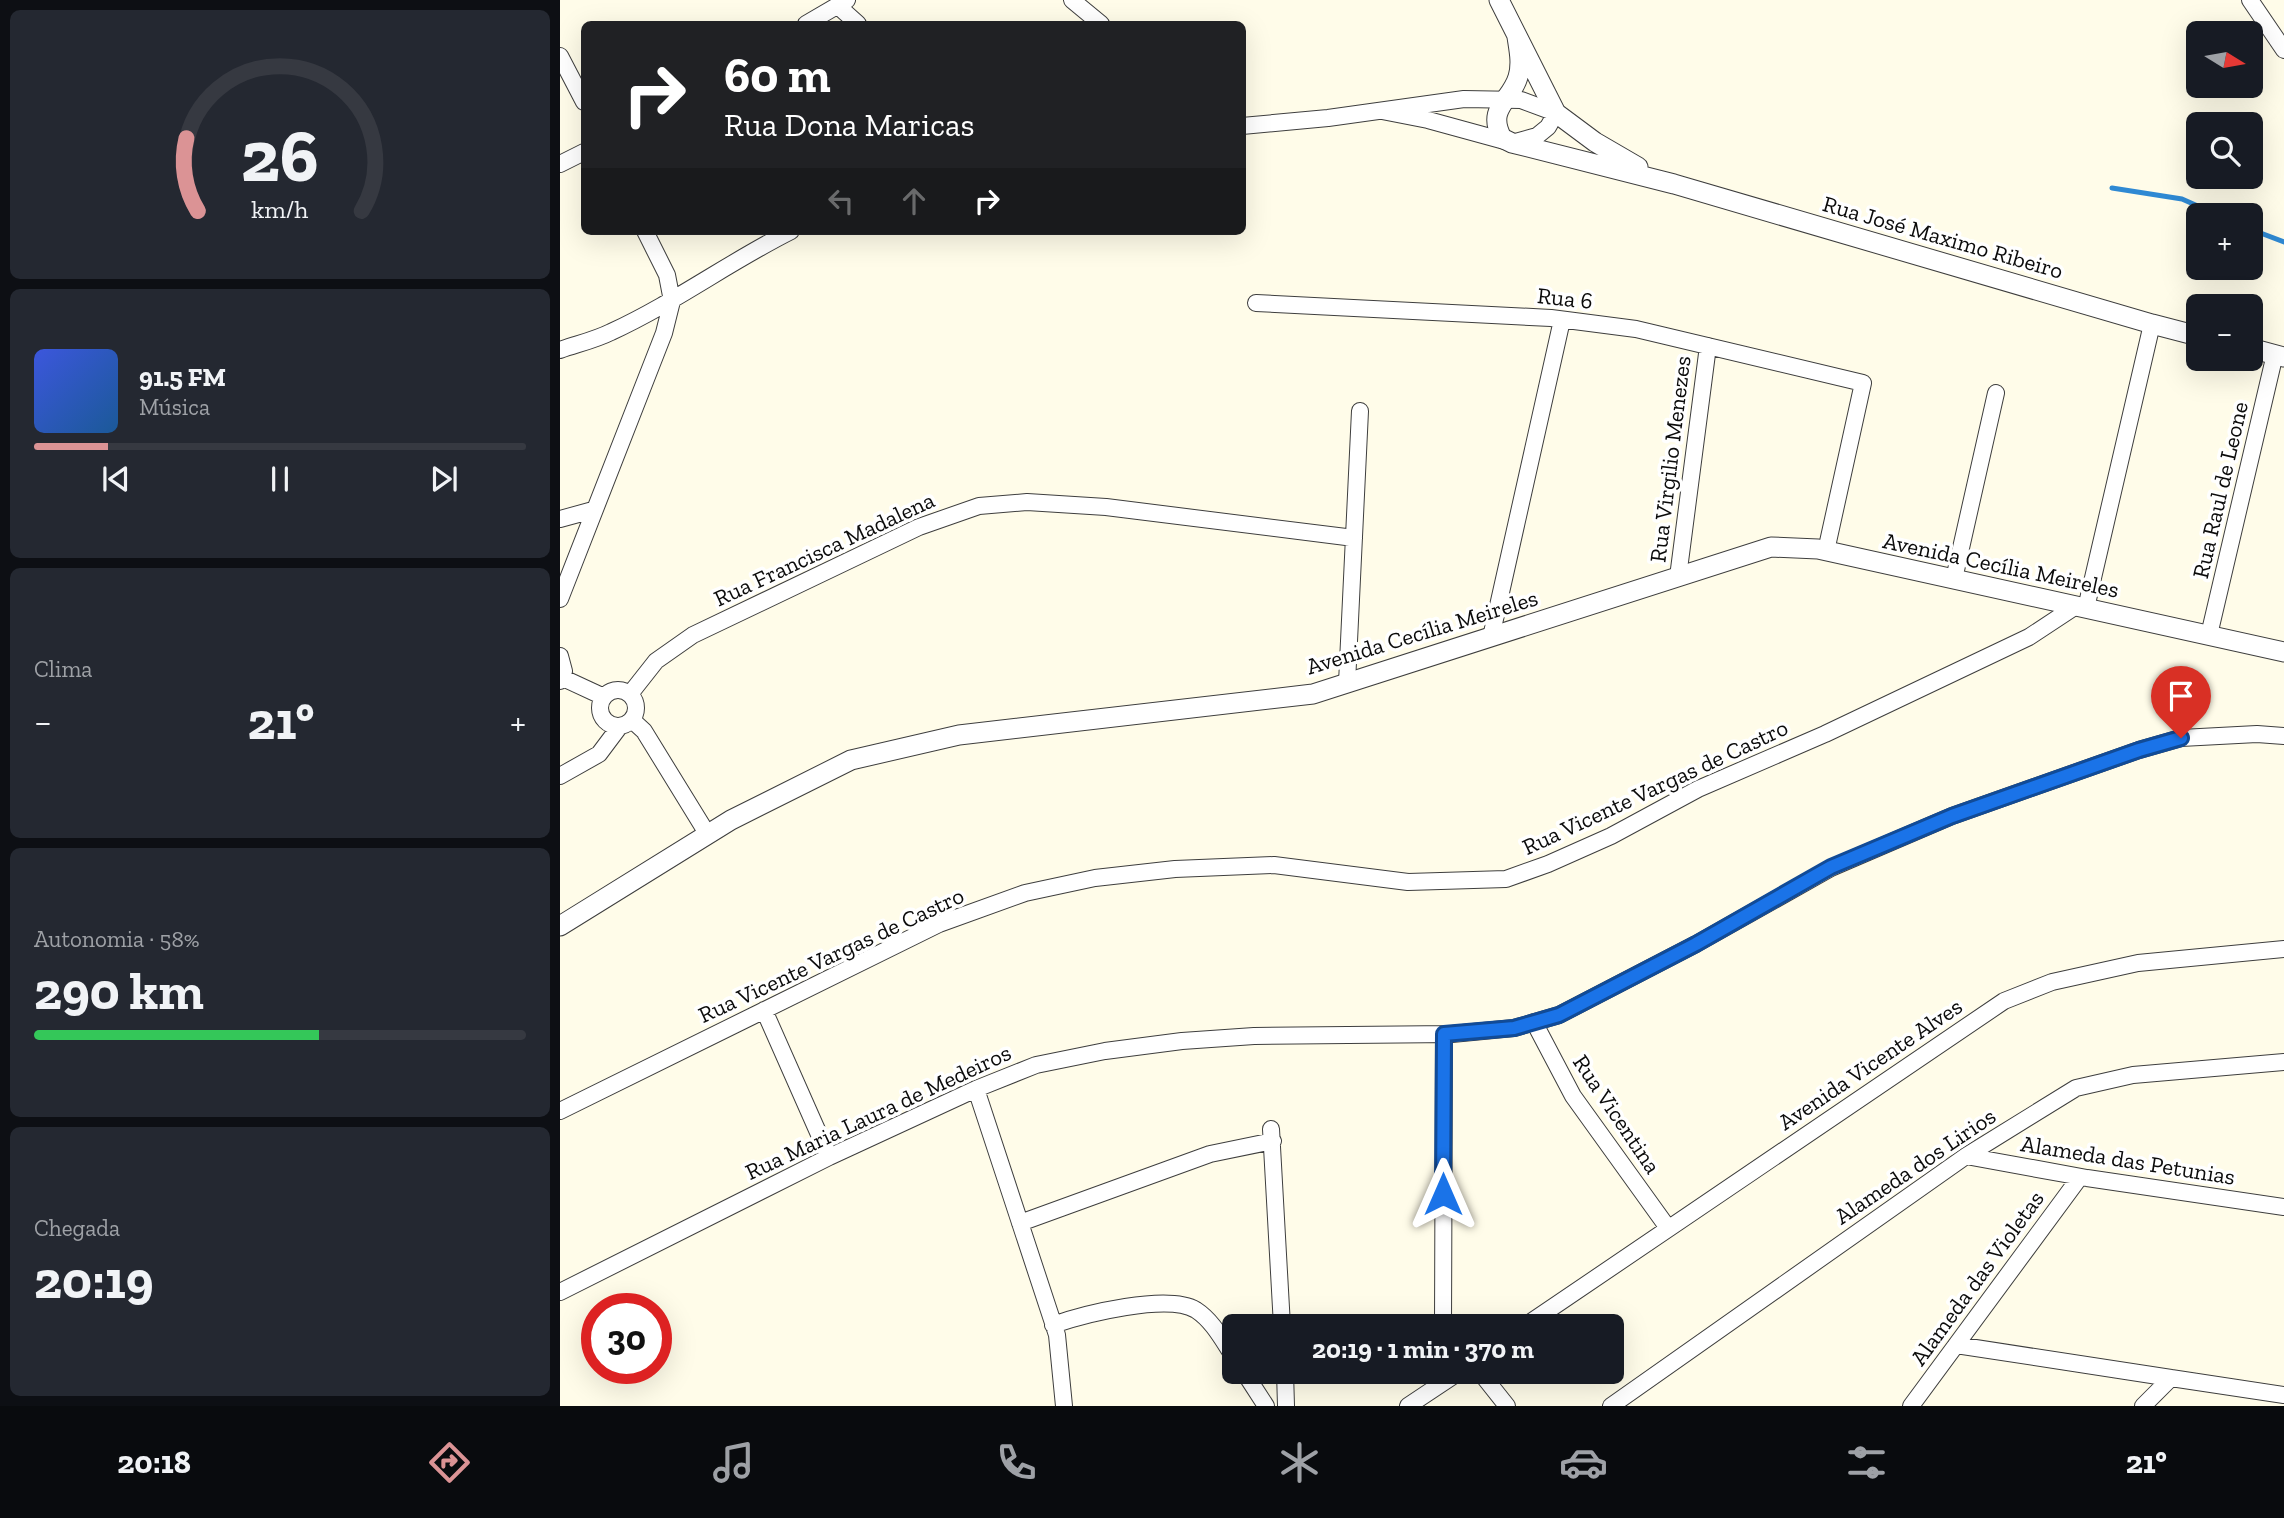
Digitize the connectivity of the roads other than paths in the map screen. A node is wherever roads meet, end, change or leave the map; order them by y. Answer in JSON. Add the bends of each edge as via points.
{"nodes":[{"id":1,"x":1072,"y":0,"type":"edge"},
{"id":2,"x":1499,"y":0,"type":"edge"},
{"id":3,"x":2250,"y":0,"type":"edge"},
{"id":4,"x":843,"y":3,"type":"edge"},
{"id":5,"x":812,"y":21,"type":"edge"},
{"id":6,"x":856,"y":21,"type":"edge"},
{"id":7,"x":1097,"y":21,"type":"edge"},
{"id":8,"x":1517,"y":37,"type":"junction"},
{"id":9,"x":2284,"y":50,"type":"edge"},
{"id":10,"x":560,"y":56,"type":"edge"},
{"id":11,"x":581,"y":96,"type":"edge"},
{"id":12,"x":1504,"y":99,"type":"junction"},
{"id":13,"x":1382,"y":111,"type":"junction"},
{"id":14,"x":1556,"y":113,"type":"junction"},
{"id":15,"x":1246,"y":126,"type":"edge"},
{"id":16,"x":1512,"y":143,"type":"junction"},
{"id":17,"x":581,"y":154,"type":"edge"},
{"id":18,"x":560,"y":164,"type":"edge"},
{"id":19,"x":1674,"y":184,"type":"junction"},
{"id":20,"x":647,"y":235,"type":"edge"},
{"id":21,"x":783,"y":235,"type":"edge"},
{"id":22,"x":672,"y":301,"type":"junction"},
{"id":23,"x":1256,"y":303,"type":"dead end"},
{"id":24,"x":1562,"y":320,"type":"junction"},
{"id":25,"x":2152,"y":324,"type":"junction"},
{"id":26,"x":2186,"y":332,"type":"edge"},
{"id":27,"x":1707,"y":346,"type":"junction"},
{"id":28,"x":560,"y":350,"type":"edge"},
{"id":29,"x":2279,"y":356,"type":"edge"},
{"id":30,"x":1996,"y":393,"type":"dead end"},
{"id":31,"x":1360,"y":411,"type":"dead end"},
{"id":32,"x":593,"y":510,"type":"junction"},
{"id":33,"x":560,"y":519,"type":"edge"},
{"id":34,"x":1354,"y":538,"type":"junction"},
{"id":35,"x":1826,"y":551,"type":"junction"},
{"id":36,"x":1678,"y":577,"type":"junction"},
{"id":37,"x":1954,"y":579,"type":"junction"},
{"id":38,"x":560,"y":599,"type":"edge"},
{"id":39,"x":2081,"y":607,"type":"junction"},
{"id":40,"x":2209,"y":635,"type":"junction"},
{"id":41,"x":1491,"y":636,"type":"junction"},
{"id":42,"x":2284,"y":652,"type":"edge"},
{"id":43,"x":560,"y":656,"type":"edge"},
{"id":44,"x":561,"y":680,"type":"edge"},
{"id":45,"x":1347,"y":683,"type":"junction"},
{"id":46,"x":630,"y":694,"type":"junction"},
{"id":47,"x":604,"y":697,"type":"junction"},
{"id":48,"x":626,"y":723,"type":"junction"},
{"id":49,"x":2284,"y":736,"type":"edge"},
{"id":50,"x":560,"y":776,"type":"edge"},
{"id":51,"x":708,"y":835,"type":"junction"},
{"id":52,"x":560,"y":926,"type":"edge"},
{"id":53,"x":2284,"y":949,"type":"edge"},
{"id":54,"x":764,"y":1010,"type":"junction"},
{"id":55,"x":1534,"y":1022,"type":"junction"},
{"id":56,"x":1444,"y":1034,"type":"junction"},
{"id":57,"x":2284,"y":1062,"type":"edge"},
{"id":58,"x":976,"y":1089,"type":"junction"},
{"id":59,"x":560,"y":1111,"type":"edge"},
{"id":60,"x":1966,"y":1156,"type":"junction"},
{"id":61,"x":829,"y":1157,"type":"junction"},
{"id":62,"x":2080,"y":1177,"type":"junction"},
{"id":63,"x":2284,"y":1207,"type":"edge"},
{"id":64,"x":1020,"y":1223,"type":"junction"},
{"id":65,"x":1668,"y":1228,"type":"junction"},
{"id":66,"x":560,"y":1292,"type":"edge"},
{"id":67,"x":1281,"y":1314,"type":"edge"},
{"id":68,"x":1443,"y":1314,"type":"edge"},
{"id":69,"x":1543,"y":1314,"type":"edge"},
{"id":70,"x":1053,"y":1325,"type":"junction"},
{"id":71,"x":1222,"y":1339,"type":"edge"},
{"id":72,"x":1956,"y":1345,"type":"junction"},
{"id":73,"x":2171,"y":1378,"type":"junction"},
{"id":74,"x":1251,"y":1384,"type":"edge"},
{"id":75,"x":1285,"y":1384,"type":"edge"},
{"id":76,"x":1435,"y":1384,"type":"edge"},
{"id":77,"x":1490,"y":1384,"type":"edge"},
{"id":78,"x":2284,"y":1395,"type":"edge"},
{"id":79,"x":1064,"y":1406,"type":"edge"},
{"id":80,"x":1265,"y":1406,"type":"edge"},
{"id":81,"x":1286,"y":1406,"type":"edge"},
{"id":82,"x":1408,"y":1406,"type":"edge"},
{"id":83,"x":1507,"y":1406,"type":"edge"},
{"id":84,"x":1611,"y":1406,"type":"edge"},
{"id":85,"x":1910,"y":1406,"type":"edge"},
{"id":86,"x":2143,"y":1406,"type":"edge"}],
"edges":[{"from":1,"to":7,"type":"street"},
{"from":2,"to":8,"type":"street","name":"Rua José Maximo Ribeiro"},
{"from":3,"to":9,"type":"street"},
{"from":4,"to":5,"type":"street"},
{"from":4,"to":6,"type":"street"},
{"from":8,"to":12,"type":"street","name":"Rua José Maximo Ribeiro","via":[[1519,75]]},
{"from":8,"to":14,"type":"street","name":"Rua José Maximo Ribeiro"},
{"from":10,"to":11,"type":"street"},
{"from":12,"to":13,"type":"street","via":[[1464,99]]},
{"from":12,"to":14,"type":"street","via":[[1534,103]]},
{"from":12,"to":16,"type":"street","name":"Rua José Maximo Ribeiro","via":[[1497,112],[1497,129]]},
{"from":13,"to":15,"type":"street"},
{"from":13,"to":16,"type":"street"},
{"from":14,"to":16,"type":"street","via":[[1537,136]]},
{"from":14,"to":19,"type":"street","name":"Rua José Maximo Ribeiro","via":[[1624,161]]},
{"from":16,"to":19,"type":"street","name":"Rua José Maximo Ribeiro"},
{"from":17,"to":18,"type":"street"},
{"from":19,"to":25,"type":"street","name":"Rua José Maximo Ribeiro"},
{"from":20,"to":22,"type":"street","via":[[667,275]]},
{"from":21,"to":22,"type":"street"},
{"from":22,"to":28,"type":"street","via":[[610,333]]},
{"from":22,"to":32,"type":"street","via":[[664,333]]},
{"from":23,"to":24,"type":"street","name":"Rua 6"},
{"from":24,"to":27,"type":"street","name":"Rua 6","via":[[1636,329]]},
{"from":24,"to":41,"type":"street"},
{"from":25,"to":26,"type":"street","name":"Rua José Maximo Ribeiro"},
{"from":25,"to":39,"type":"street"},
{"from":27,"to":35,"type":"street","name":"Rua 6","via":[[1863,383]]},
{"from":27,"to":36,"type":"street","name":"Rua Virgilio Menezes"},
{"from":29,"to":40,"type":"street","name":"Rua Raul de Leone"},
{"from":30,"to":37,"type":"street"},
{"from":31,"to":34,"type":"street"},
{"from":32,"to":33,"type":"street"},
{"from":32,"to":38,"type":"street"},
{"from":34,"to":45,"type":"street"},
{"from":34,"to":46,"type":"street","name":"Rua Francisca Madalena","via":[[1106,507],[1027,502],[979,506],[919,527],[693,635],[656,661]]},
{"from":35,"to":36,"type":"street","name":"Avenida Cecília Meireles","via":[[1771,547]]},
{"from":35,"to":37,"type":"street","name":"Avenida Cecília Meireles"},
{"from":36,"to":41,"type":"street","name":"Avenida Cecília Meireles"},
{"from":37,"to":39,"type":"street","name":"Avenida Cecília Meireles"},
{"from":39,"to":40,"type":"street","name":"Avenida Cecília Meireles"},
{"from":39,"to":54,"type":"street","name":"Rua Vicente Vargas de Castro","via":[[2029,637],[1698,789],[1611,836],[1506,879],[1408,882],[1274,865],[1095,878],[1025,893],[939,924]]},
{"from":40,"to":42,"type":"street","name":"Avenida Cecília Meireles"},
{"from":41,"to":45,"type":"street","name":"Avenida Cecília Meireles"},
{"from":43,"to":44,"type":"street","via":[[564,663]]},
{"from":44,"to":47,"type":"street"},
{"from":45,"to":51,"type":"street","name":"Avenida Cecília Meireles","via":[[1313,694],[959,734],[851,760]]},
{"from":46,"to":47,"type":"street","via":[[617,690]]},
{"from":46,"to":48,"type":"street","via":[[636,707]]},
{"from":47,"to":48,"type":"street","via":[[602,716],[613,726]]},
{"from":48,"to":50,"type":"street","via":[[599,754]]},
{"from":48,"to":51,"type":"street","via":[[644,731]]},
{"from":49,"to":55,"type":"street","name":"Rua Maria Laura de Medeiros","via":[[2181,738],[1952,816],[1831,867],[1696,944],[1559,1015]]},
{"from":51,"to":52,"type":"street","name":"Avenida Cecília Meireles"},
{"from":53,"to":65,"type":"street","name":"Avenida Vicente Alves","via":[[2138,963],[2052,982],[2004,1001]]},
{"from":54,"to":59,"type":"street","name":"Rua Vicente Vargas de Castro"},
{"from":54,"to":61,"type":"street"},
{"from":55,"to":56,"type":"street","name":"Rua Maria Laura de Medeiros"},
{"from":55,"to":65,"type":"street","name":"Rua Vicentina","via":[[1573,1096]]},
{"from":56,"to":58,"type":"street","name":"Rua Maria Laura de Medeiros","via":[[1181,1041],[1036,1065]]},
{"from":56,"to":68,"type":"street"},
{"from":57,"to":60,"type":"street","name":"Alameda dos Lirios","via":[[2133,1075],[2076,1088]]},
{"from":58,"to":61,"type":"street","name":"Rua Maria Laura de Medeiros"},
{"from":58,"to":64,"type":"street"},
{"from":60,"to":62,"type":"street","name":"Alameda das Petunias"},
{"from":60,"to":84,"type":"street","name":"Alameda dos Lirios"},
{"from":61,"to":66,"type":"street","name":"Rua Maria Laura de Medeiros"},
{"from":62,"to":63,"type":"street","name":"Alameda das Petunias"},
{"from":62,"to":72,"type":"street","name":"Alameda das Violetas"},
{"from":64,"to":67,"type":"street","via":[[1272,1135]]},
{"from":64,"to":70,"type":"street"},
{"from":65,"to":69,"type":"street","name":"Avenida Vicente Alves"},
{"from":70,"to":71,"type":"street","via":[[1087,1313],[1167,1303],[1195,1310]]},
{"from":70,"to":79,"type":"street"},
{"from":72,"to":73,"type":"street"},
{"from":72,"to":85,"type":"street","name":"Alameda das Violetas"},
{"from":73,"to":78,"type":"street"},
{"from":73,"to":86,"type":"street"},
{"from":74,"to":80,"type":"street"},
{"from":75,"to":81,"type":"street"},
{"from":76,"to":82,"type":"street"},
{"from":77,"to":83,"type":"street"}]}
